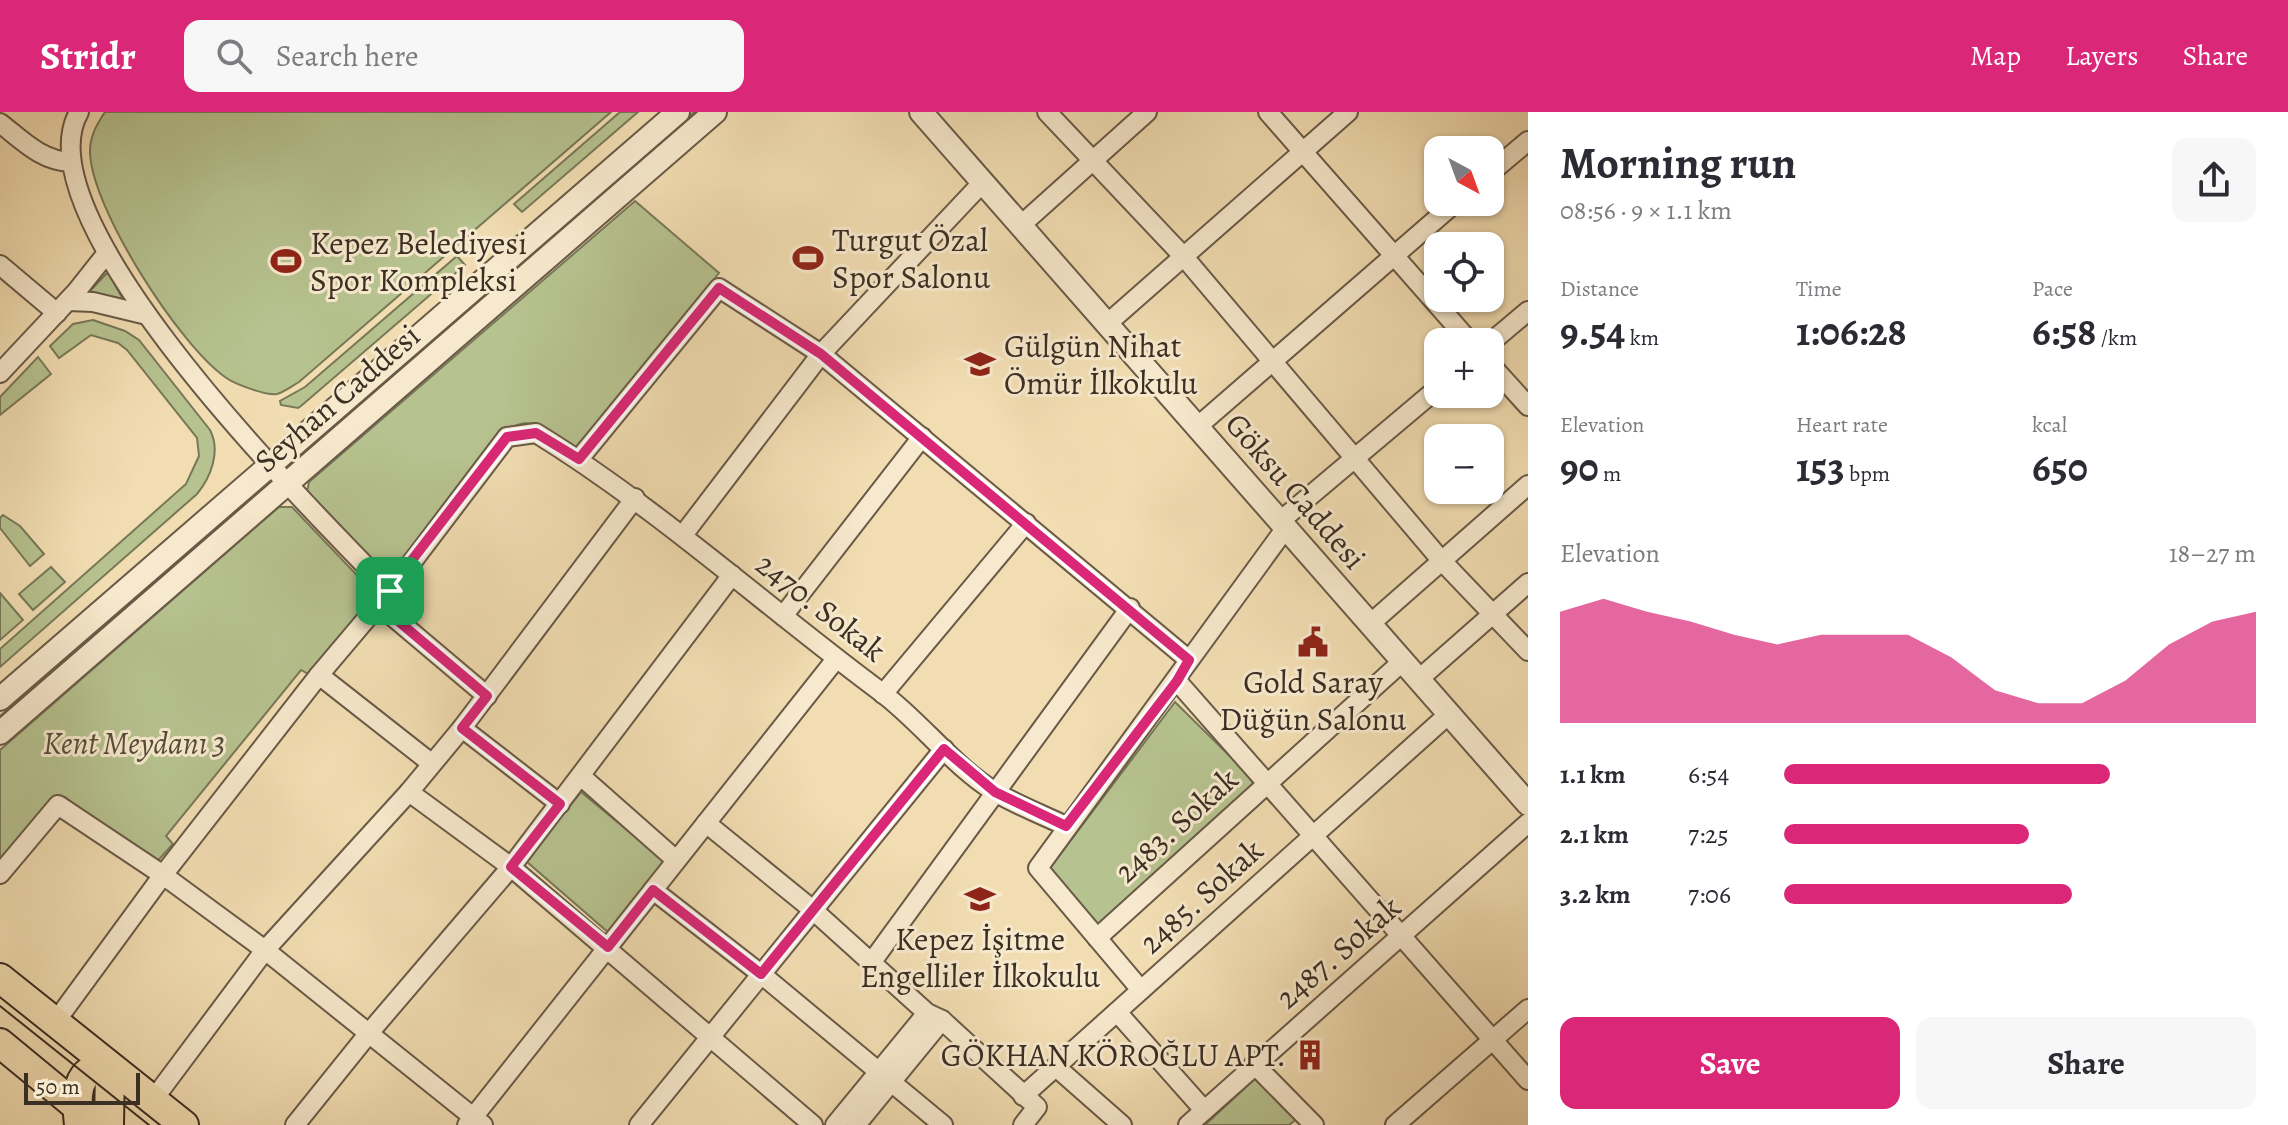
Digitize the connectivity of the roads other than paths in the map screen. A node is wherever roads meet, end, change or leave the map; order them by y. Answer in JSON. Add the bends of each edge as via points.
{"nodes":[{"id":1,"x":79,"y":112,"type":"edge"},
{"id":2,"x":678,"y":112,"type":"edge"},
{"id":3,"x":715,"y":112,"type":"edge"},
{"id":4,"x":1047,"y":112,"type":"edge"},
{"id":5,"x":1147,"y":112,"type":"edge"},
{"id":6,"x":1268,"y":112,"type":"edge"},
{"id":7,"x":1348,"y":112,"type":"edge"},
{"id":8,"x":932,"y":116,"type":"edge"},
{"id":9,"x":0,"y":123,"type":"edge"},
{"id":10,"x":1528,"y":141,"type":"edge"},
{"id":11,"x":1303,"y":153,"type":"junction"},
{"id":12,"x":1091,"y":161,"type":"junction"},
{"id":13,"x":1504,"y":161,"type":"edge"},
{"id":14,"x":71,"y":162,"type":"junction"},
{"id":15,"x":982,"y":183,"type":"junction"},
{"id":16,"x":1439,"y":216,"type":"edge"},
{"id":17,"x":1021,"y":225,"type":"junction"},
{"id":18,"x":107,"y":253,"type":"junction"},
{"id":19,"x":1393,"y":255,"type":"junction"},
{"id":20,"x":1184,"y":257,"type":"junction"},
{"id":21,"x":0,"y":265,"type":"edge"},
{"id":22,"x":62,"y":307,"type":"junction"},
{"id":23,"x":1528,"y":311,"type":"edge"},
{"id":24,"x":147,"y":315,"type":"junction"},
{"id":25,"x":1108,"y":323,"type":"junction"},
{"id":26,"x":1458,"y":328,"type":"edge"},
{"id":27,"x":1504,"y":331,"type":"edge"},
{"id":28,"x":821,"y":354,"type":"junction"},
{"id":29,"x":1271,"y":360,"type":"junction"},
{"id":30,"x":0,"y":373,"type":"edge"},
{"id":31,"x":1504,"y":379,"type":"edge"},
{"id":32,"x":1424,"y":400,"type":"edge"},
{"id":33,"x":1528,"y":406,"type":"edge"},
{"id":34,"x":1197,"y":427,"type":"junction"},
{"id":35,"x":922,"y":437,"type":"junction"},
{"id":36,"x":1356,"y":458,"type":"junction"},
{"id":37,"x":579,"y":459,"type":"junction"},
{"id":38,"x":270,"y":465,"type":"junction"},
{"id":39,"x":287,"y":484,"type":"junction"},
{"id":40,"x":1528,"y":485,"type":"edge"},
{"id":41,"x":635,"y":498,"type":"junction"},
{"id":42,"x":1026,"y":523,"type":"junction"},
{"id":43,"x":1282,"y":525,"type":"junction"},
{"id":44,"x":683,"y":535,"type":"junction"},
{"id":45,"x":1441,"y":560,"type":"junction"},
{"id":46,"x":732,"y":575,"type":"junction"},
{"id":47,"x":1528,"y":583,"type":"edge"},
{"id":48,"x":384,"y":598,"type":"junction"},
{"id":49,"x":1130,"y":608,"type":"junction"},
{"id":50,"x":1493,"y":613,"type":"junction"},
{"id":51,"x":783,"y":616,"type":"junction"},
{"id":52,"x":1370,"y":624,"type":"junction"},
{"id":53,"x":1528,"y":651,"type":"edge"},
{"id":54,"x":836,"y":659,"type":"junction"},
{"id":55,"x":1189,"y":660,"type":"junction"},
{"id":56,"x":1403,"y":661,"type":"junction"},
{"id":57,"x":319,"y":675,"type":"junction"},
{"id":58,"x":1419,"y":679,"type":"junction"},
{"id":59,"x":1177,"y":681,"type":"junction"},
{"id":60,"x":883,"y":694,"type":"junction"},
{"id":61,"x":487,"y":696,"type":"junction"},
{"id":62,"x":0,"y":699,"type":"edge"},
{"id":63,"x":1450,"y":713,"type":"junction"},
{"id":64,"x":462,"y":728,"type":"junction"},
{"id":65,"x":0,"y":733,"type":"edge"},
{"id":66,"x":944,"y":749,"type":"junction"},
{"id":67,"x":431,"y":763,"type":"junction"},
{"id":68,"x":582,"y":777,"type":"junction"},
{"id":69,"x":1266,"y":784,"type":"junction"},
{"id":70,"x":409,"y":792,"type":"junction"},
{"id":71,"x":995,"y":792,"type":"junction"},
{"id":72,"x":560,"y":804,"type":"junction"},
{"id":73,"x":1528,"y":804,"type":"edge"},
{"id":74,"x":706,"y":823,"type":"junction"},
{"id":75,"x":1528,"y":823,"type":"edge"},
{"id":76,"x":1066,"y":826,"type":"junction"},
{"id":77,"x":1313,"y":836,"type":"junction"},
{"id":78,"x":676,"y":860,"type":"junction"},
{"id":79,"x":511,"y":867,"type":"junction"},
{"id":80,"x":0,"y":874,"type":"edge"},
{"id":81,"x":163,"y":875,"type":"junction"},
{"id":82,"x":653,"y":890,"type":"junction"},
{"id":83,"x":813,"y":910,"type":"junction"},
{"id":84,"x":1097,"y":938,"type":"junction"},
{"id":85,"x":1401,"y":938,"type":"junction"},
{"id":86,"x":608,"y":947,"type":"junction"},
{"id":87,"x":265,"y":950,"type":"junction"},
{"id":88,"x":871,"y":963,"type":"junction"},
{"id":89,"x":761,"y":974,"type":"junction"},
{"id":90,"x":0,"y":978,"type":"edge"},
{"id":91,"x":1141,"y":990,"type":"junction"},
{"id":92,"x":1528,"y":1009,"type":"edge"},
{"id":93,"x":1117,"y":1012,"type":"junction"},
{"id":94,"x":934,"y":1016,"type":"junction"},
{"id":95,"x":56,"y":1021,"type":"junction"},
{"id":96,"x":369,"y":1033,"type":"junction"},
{"id":97,"x":711,"y":1036,"type":"junction"},
{"id":98,"x":1494,"y":1040,"type":"junction"},
{"id":99,"x":0,"y":1043,"type":"edge"},
{"id":100,"x":1254,"y":1064,"type":"junction"},
{"id":101,"x":1056,"y":1067,"type":"junction"},
{"id":102,"x":110,"y":1068,"type":"junction"},
{"id":103,"x":885,"y":1077,"type":"junction"},
{"id":104,"x":1528,"y":1080,"type":"edge"},
{"id":105,"x":1023,"y":1096,"type":"junction"},
{"id":106,"x":153,"y":1100,"type":"junction"},
{"id":107,"x":1204,"y":1110,"type":"junction"},
{"id":108,"x":78,"y":1116,"type":"edge"},
{"id":109,"x":474,"y":1122,"type":"edge"},
{"id":110,"x":99,"y":1125,"type":"edge"},
{"id":111,"x":109,"y":1125,"type":"edge"},
{"id":112,"x":184,"y":1125,"type":"edge"},
{"id":113,"x":295,"y":1125,"type":"edge"},
{"id":114,"x":639,"y":1125,"type":"edge"},
{"id":115,"x":813,"y":1125,"type":"edge"},
{"id":116,"x":835,"y":1125,"type":"edge"},
{"id":117,"x":856,"y":1125,"type":"edge"},
{"id":118,"x":943,"y":1125,"type":"edge"},
{"id":119,"x":1023,"y":1125,"type":"edge"},
{"id":120,"x":1122,"y":1125,"type":"edge"},
{"id":121,"x":1188,"y":1125,"type":"edge"},
{"id":122,"x":1314,"y":1125,"type":"edge"},
{"id":123,"x":1395,"y":1125,"type":"edge"}],
"edges":[{"from":1,"to":14,"type":"street","via":[[69,140]]},
{"from":2,"to":38,"type":"street","name":"Seyhan Caddesi"},
{"from":3,"to":39,"type":"street","name":"Seyhan Caddesi"},
{"from":4,"to":12,"type":"street"},
{"from":5,"to":12,"type":"street"},
{"from":6,"to":11,"type":"street"},
{"from":7,"to":11,"type":"street"},
{"from":8,"to":15,"type":"street","name":"Göksu Caddesi"},
{"from":9,"to":14,"type":"street","via":[[42,155]]},
{"from":10,"to":13,"type":"street"},
{"from":11,"to":19,"type":"street"},
{"from":11,"to":20,"type":"street"},
{"from":12,"to":17,"type":"street"},
{"from":12,"to":20,"type":"street"},
{"from":14,"to":18,"type":"street"},
{"from":15,"to":17,"type":"street","name":"Göksu Caddesi"},
{"from":15,"to":28,"type":"street"},
{"from":16,"to":19,"type":"street"},
{"from":17,"to":25,"type":"street","name":"Göksu Caddesi"},
{"from":18,"to":22,"type":"street"},
{"from":18,"to":24,"type":"street"},
{"from":19,"to":26,"type":"street"},
{"from":19,"to":29,"type":"street"},
{"from":20,"to":25,"type":"street"},
{"from":20,"to":29,"type":"street"},
{"from":21,"to":22,"type":"street"},
{"from":22,"to":24,"type":"street","via":[[93,302]]},
{"from":22,"to":30,"type":"street"},
{"from":23,"to":27,"type":"street"},
{"from":24,"to":38,"type":"street"},
{"from":25,"to":34,"type":"street","name":"Göksu Caddesi"},
{"from":28,"to":35,"type":"street"},
{"from":28,"to":37,"type":"street","via":[[719,288]]},
{"from":28,"to":44,"type":"street"},
{"from":29,"to":34,"type":"street"},
{"from":29,"to":36,"type":"street"},
{"from":31,"to":33,"type":"street"},
{"from":32,"to":36,"type":"street"},
{"from":34,"to":43,"type":"street","name":"Göksu Caddesi"},
{"from":35,"to":42,"type":"street"},
{"from":35,"to":51,"type":"street"},
{"from":36,"to":43,"type":"street"},
{"from":36,"to":45,"type":"street"},
{"from":37,"to":41,"type":"street","name":"2470. Sokak"},
{"from":37,"to":48,"type":"street","name":"2470. Sokak","via":[[536,433],[507,437]]},
{"from":38,"to":39,"type":"street"},
{"from":38,"to":62,"type":"street","name":"Seyhan Caddesi"},
{"from":39,"to":48,"type":"street"},
{"from":39,"to":65,"type":"street","name":"Seyhan Caddesi"},
{"from":40,"to":45,"type":"street"},
{"from":41,"to":44,"type":"street","name":"2470. Sokak"},
{"from":41,"to":61,"type":"street"},
{"from":42,"to":49,"type":"street"},
{"from":42,"to":60,"type":"street"},
{"from":43,"to":52,"type":"street","name":"Göksu Caddesi"},
{"from":43,"to":55,"type":"street"},
{"from":44,"to":46,"type":"street","name":"2470. Sokak"},
{"from":45,"to":50,"type":"street"},
{"from":45,"to":52,"type":"street"},
{"from":46,"to":51,"type":"street","name":"2470. Sokak"},
{"from":46,"to":68,"type":"street"},
{"from":47,"to":50,"type":"street"},
{"from":48,"to":57,"type":"street"},
{"from":48,"to":61,"type":"street"},
{"from":49,"to":55,"type":"street"},
{"from":49,"to":71,"type":"street"},
{"from":50,"to":53,"type":"street"},
{"from":50,"to":58,"type":"street"},
{"from":51,"to":54,"type":"street","name":"2470. Sokak"},
{"from":52,"to":56,"type":"street","name":"Göksu Caddesi"},
{"from":54,"to":60,"type":"street","name":"2470. Sokak"},
{"from":54,"to":74,"type":"street"},
{"from":55,"to":59,"type":"street"},
{"from":56,"to":58,"type":"street","name":"Göksu Caddesi"},
{"from":56,"to":69,"type":"street","name":"2483. Sokak"},
{"from":57,"to":67,"type":"street"},
{"from":57,"to":81,"type":"street"},
{"from":58,"to":63,"type":"street","name":"Göksu Caddesi"},
{"from":59,"to":69,"type":"street"},
{"from":59,"to":76,"type":"street"},
{"from":60,"to":66,"type":"street","name":"2470. Sokak"},
{"from":61,"to":64,"type":"street"},
{"from":63,"to":73,"type":"street","name":"Göksu Caddesi"},
{"from":63,"to":77,"type":"street","name":"2485. Sokak"},
{"from":64,"to":67,"type":"street"},
{"from":64,"to":72,"type":"street"},
{"from":66,"to":71,"type":"street","name":"2470. Sokak"},
{"from":66,"to":83,"type":"street"},
{"from":67,"to":70,"type":"street"},
{"from":68,"to":72,"type":"street"},
{"from":68,"to":78,"type":"street"},
{"from":69,"to":77,"type":"street"},
{"from":69,"to":84,"type":"street","name":"2483. Sokak"},
{"from":70,"to":79,"type":"street"},
{"from":70,"to":87,"type":"street"},
{"from":71,"to":76,"type":"street","name":"2470. Sokak"},
{"from":71,"to":88,"type":"street"},
{"from":72,"to":79,"type":"street"},
{"from":74,"to":78,"type":"street"},
{"from":74,"to":83,"type":"street"},
{"from":75,"to":85,"type":"street","name":"2487. Sokak"},
{"from":76,"to":84,"type":"street","via":[[1038,868]]},
{"from":77,"to":85,"type":"street"},
{"from":77,"to":91,"type":"street","name":"2485. Sokak"},
{"from":78,"to":82,"type":"street"},
{"from":79,"to":86,"type":"street"},
{"from":79,"to":96,"type":"street"},
{"from":80,"to":81,"type":"street","via":[[58,805]]},
{"from":81,"to":87,"type":"street"},
{"from":81,"to":95,"type":"street"},
{"from":82,"to":86,"type":"street"},
{"from":82,"to":89,"type":"street"},
{"from":83,"to":88,"type":"street"},
{"from":83,"to":89,"type":"street"},
{"from":84,"to":91,"type":"street"},
{"from":85,"to":98,"type":"street"},
{"from":85,"to":100,"type":"street","name":"2487. Sokak"},
{"from":86,"to":97,"type":"street"},
{"from":86,"to":109,"type":"street"},
{"from":87,"to":96,"type":"street"},
{"from":87,"to":106,"type":"street"},
{"from":88,"to":94,"type":"street"},
{"from":89,"to":97,"type":"street"},
{"from":89,"to":103,"type":"street"},
{"from":90,"to":95,"type":"main road"},
{"from":91,"to":93,"type":"street","name":"2485. Sokak"},
{"from":92,"to":98,"type":"street"},
{"from":93,"to":101,"type":"street","name":"2485. Sokak"},
{"from":93,"to":107,"type":"street"},
{"from":94,"to":103,"type":"street"},
{"from":94,"to":105,"type":"street"},
{"from":95,"to":102,"type":"main road"},
{"from":96,"to":109,"type":"street"},
{"from":96,"to":113,"type":"street"},
{"from":97,"to":114,"type":"street"},
{"from":97,"to":115,"type":"street"},
{"from":98,"to":104,"type":"street"},
{"from":98,"to":123,"type":"street"},
{"from":99,"to":108,"type":"main road"},
{"from":100,"to":107,"type":"street","name":"2487. Sokak"},
{"from":100,"to":122,"type":"street"},
{"from":101,"to":105,"type":"street","name":"2485. Sokak"},
{"from":101,"to":120,"type":"street"},
{"from":102,"to":106,"type":"main road"},
{"from":102,"to":108,"type":"main road","via":[[92,1069],[81,1080]]},
{"from":102,"to":111,"type":"main road"},
{"from":103,"to":116,"type":"street"},
{"from":103,"to":117,"type":"street"},
{"from":103,"to":118,"type":"street"},
{"from":105,"to":119,"type":"street","via":[[1037,1107]]},
{"from":106,"to":112,"type":"main road"},
{"from":107,"to":121,"type":"street","name":"2487. Sokak"},
{"from":108,"to":110,"type":"main road"}]}
